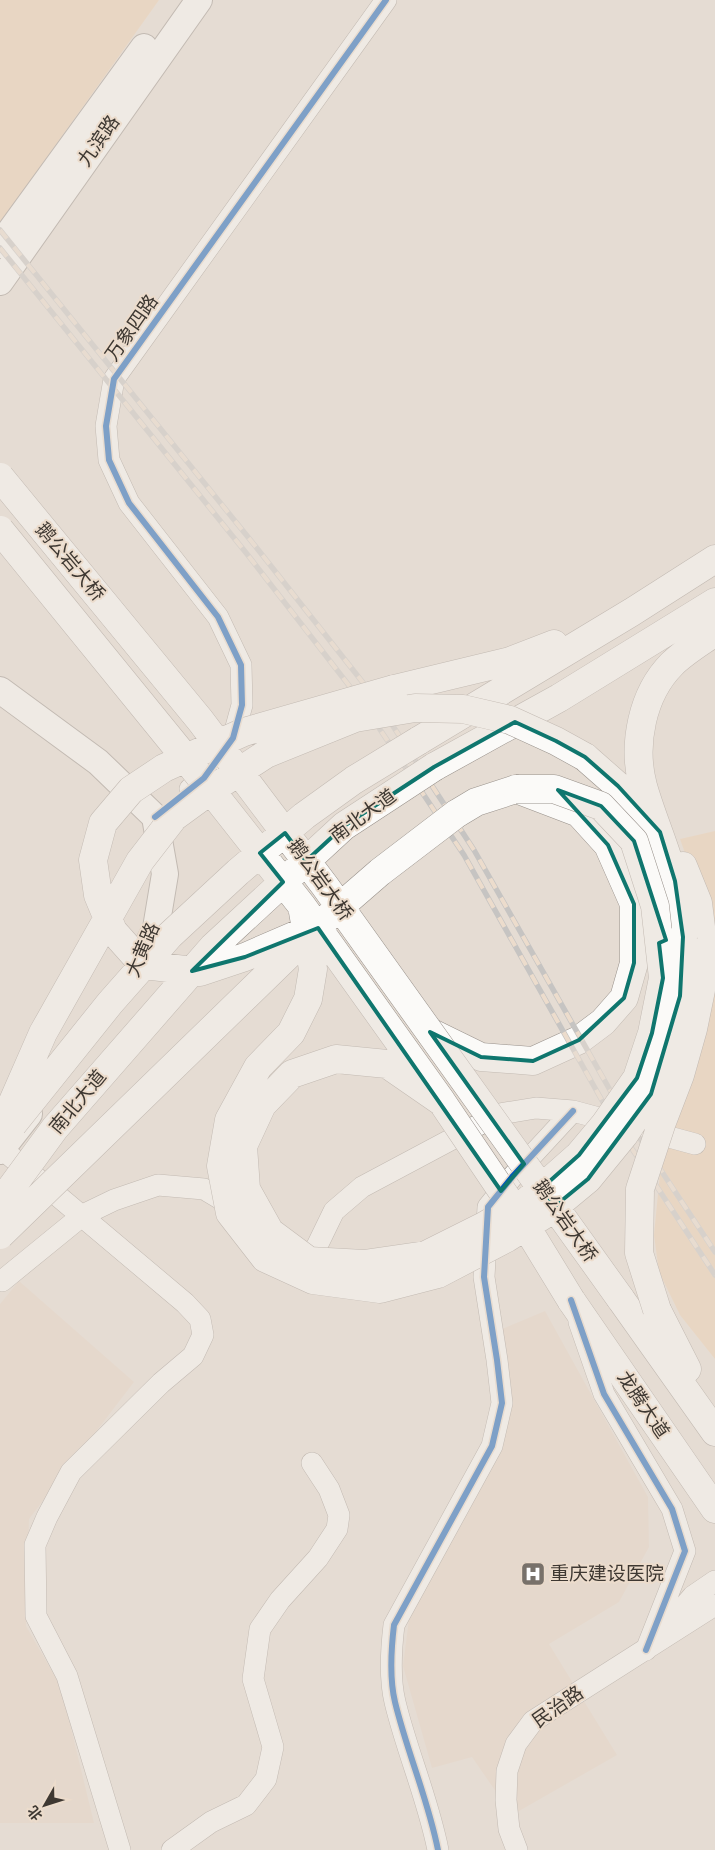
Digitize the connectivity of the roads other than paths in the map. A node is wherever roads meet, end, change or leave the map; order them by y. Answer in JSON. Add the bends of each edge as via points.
{"nodes":[{"id":1,"x":178,"y":0,"type":"edge"},
{"id":2,"x":199,"y":0,"type":"edge"},
{"id":3,"x":386,"y":0,"type":"edge"},
{"id":4,"x":8,"y":256,"type":"edge"},
{"id":5,"x":0,"y":294,"type":"edge"},
{"id":6,"x":0,"y":477,"type":"edge"},
{"id":7,"x":0,"y":530,"type":"edge"},
{"id":8,"x":715,"y":559,"type":"edge"},
{"id":9,"x":715,"y":602,"type":"edge"},
{"id":10,"x":632,"y":612,"type":"junction"},
{"id":11,"x":715,"y":632,"type":"edge"},
{"id":12,"x":0,"y":690,"type":"edge"},
{"id":13,"x":516,"y":789,"type":"junction"},
{"id":14,"x":155,"y":817,"type":"junction"},
{"id":15,"x":660,"y":832,"type":"junction"},
{"id":16,"x":311,"y":916,"type":"junction"},
{"id":17,"x":694,"y":944,"type":"junction"},
{"id":18,"x":430,"y":1032,"type":"junction"},
{"id":19,"x":442,"y":1102,"type":"junction"},
{"id":20,"x":573,"y":1111,"type":"junction"},
{"id":21,"x":0,"y":1143,"type":"edge"},
{"id":22,"x":695,"y":1144,"type":"dead end"},
{"id":23,"x":0,"y":1203,"type":"edge"},
{"id":24,"x":83,"y":1215,"type":"junction"},
{"id":25,"x":0,"y":1235,"type":"edge"},
{"id":26,"x":2,"y":1281,"type":"dead end"},
{"id":27,"x":571,"y":1300,"type":"junction"},
{"id":28,"x":715,"y":1427,"type":"edge"},
{"id":29,"x":715,"y":1432,"type":"edge"},
{"id":30,"x":312,"y":1463,"type":"dead end"},
{"id":31,"x":694,"y":1480,"type":"junction"},
{"id":32,"x":715,"y":1509,"type":"edge"},
{"id":33,"x":715,"y":1516,"type":"edge"},
{"id":34,"x":715,"y":1581,"type":"edge"},
{"id":35,"x":703,"y":1605,"type":"edge"},
{"id":36,"x":646,"y":1650,"type":"junction"},
{"id":37,"x":120,"y":1850,"type":"edge"},
{"id":38,"x":172,"y":1850,"type":"edge"},
{"id":39,"x":438,"y":1850,"type":"edge"},
{"id":40,"x":517,"y":1850,"type":"edge"}],
"edges":[{"from":1,"to":4,"type":"main road","name":"九滨路"},
{"from":2,"to":4,"type":"main road","name":"九滨路"},
{"from":3,"to":14,"type":"street","name":"万象四路","via":[[114,379],[106,426],[109,460],[129,503],[218,617],[241,665],[242,705],[233,738],[204,778]]},
{"from":4,"to":5,"type":"main road"},
{"from":6,"to":18,"type":"highway","name":"鹅公岩大桥","bridge":true,"via":[[200,720]]},
{"from":7,"to":16,"type":"highway","name":"鹅公岩大桥","bridge":true},
{"from":8,"to":10,"type":"highway","name":"南北大道"},
{"from":9,"to":23,"type":"highway","name":"南北大道","bridge":true,"via":[[559,698],[434,767],[344,826],[213,947],[55,1128]]},
{"from":10,"to":16,"type":"highway","bridge":true,"via":[[510,661],[394,689],[244,732],[164,768],[131,790],[103,823],[93,860],[98,895],[113,930],[138,959],[153,966],[200,972],[244,957]]},
{"from":10,"to":21,"type":"highway","name":"南北大道","bridge":true,"via":[[354,780],[304,816],[170,935],[110,1003]]},
{"from":11,"to":15,"type":"highway","via":[[671,664],[646,706],[640,732],[642,785]]},
{"from":12,"to":14,"type":"main road","via":[[98,762]]},
{"from":13,"to":16,"type":"highway","bridge":true,"via":[[476,802],[456,814],[380,872]]},
{"from":13,"to":18,"type":"highway","bridge":true,"via":[[578,812],[608,845],[634,904],[634,963],[624,998],[603,1022],[579,1040],[532,1061],[481,1057]]},
{"from":13,"to":19,"type":"highway","bridge":true,"via":[[554,789],[601,806],[634,842],[655,906],[663,978],[652,1032],[637,1078],[579,1155],[527,1201],[426,1255],[364,1264],[309,1260],[270,1232],[246,1189],[243,1146],[262,1105],[292,1074],[336,1059],[387,1064]]},
{"from":14,"to":21,"type":"main road","name":"大黄路","via":[[165,874],[156,928],[128,985]]},
{"from":15,"to":17,"type":"highway","via":[[685,870],[698,902]]},
{"from":15,"to":21,"type":"highway","bridge":true,"via":[[618,786],[585,757],[510,720],[463,709],[415,708],[355,718],[266,754],[174,817],[140,860],[43,1033]]},
{"from":16,"to":17,"type":"highway","bridge":true,"via":[[313,969],[308,999],[291,1033],[258,1067],[229,1120],[221,1166],[230,1213],[265,1258],[313,1280],[380,1289],[438,1274],[498,1243],[547,1212],[588,1178],[624,1135],[651,1094],[669,1044]]},
{"from":16,"to":19,"type":"highway","name":"鹅公岩大桥","bridge":true},
{"from":16,"to":25,"type":"highway","bridge":true},
{"from":17,"to":28,"type":"highway","bridge":true,"via":[[702,990],[680,1075],[640,1188],[640,1253],[657,1310]]},
{"from":18,"to":29,"type":"highway","name":"鹅公岩大桥","bridge":true},
{"from":19,"to":27,"type":"highway","name":"鹅公岩大桥","bridge":true},
{"from":20,"to":22,"type":"street"},
{"from":20,"to":24,"type":"street","via":[[536,1108],[499,1114],[362,1186],[334,1211],[316,1248],[296,1263],[270,1253],[242,1212],[204,1189],[158,1185]]},
{"from":20,"to":39,"type":"street","via":[[488,1207],[484,1277],[502,1402],[492,1446],[394,1625],[390,1658],[395,1700]]},
{"from":21,"to":24,"type":"street"},
{"from":24,"to":26,"type":"street"},
{"from":24,"to":37,"type":"street","via":[[185,1303],[200,1319],[203,1335],[193,1356],[71,1472],[35,1545],[36,1616],[67,1676]]},
{"from":27,"to":31,"type":"highway","name":"龙腾大道"},
{"from":27,"to":36,"type":"street","via":[[604,1394],[672,1509],[685,1551]]},
{"from":30,"to":38,"type":"street","via":[[329,1489],[339,1515],[336,1529],[318,1558],[280,1600],[260,1629],[253,1679],[273,1747],[266,1779],[246,1805],[211,1822]]},
{"from":31,"to":32,"type":"highway","name":"龙腾大道"},
{"from":31,"to":33,"type":"highway"},
{"from":34,"to":35,"type":"street","name":"民治路"},
{"from":35,"to":36,"type":"street","name":"民治路"},
{"from":36,"to":40,"type":"street","name":"民治路","via":[[533,1721],[516,1744],[507,1771],[506,1800],[509,1829]]}]}
